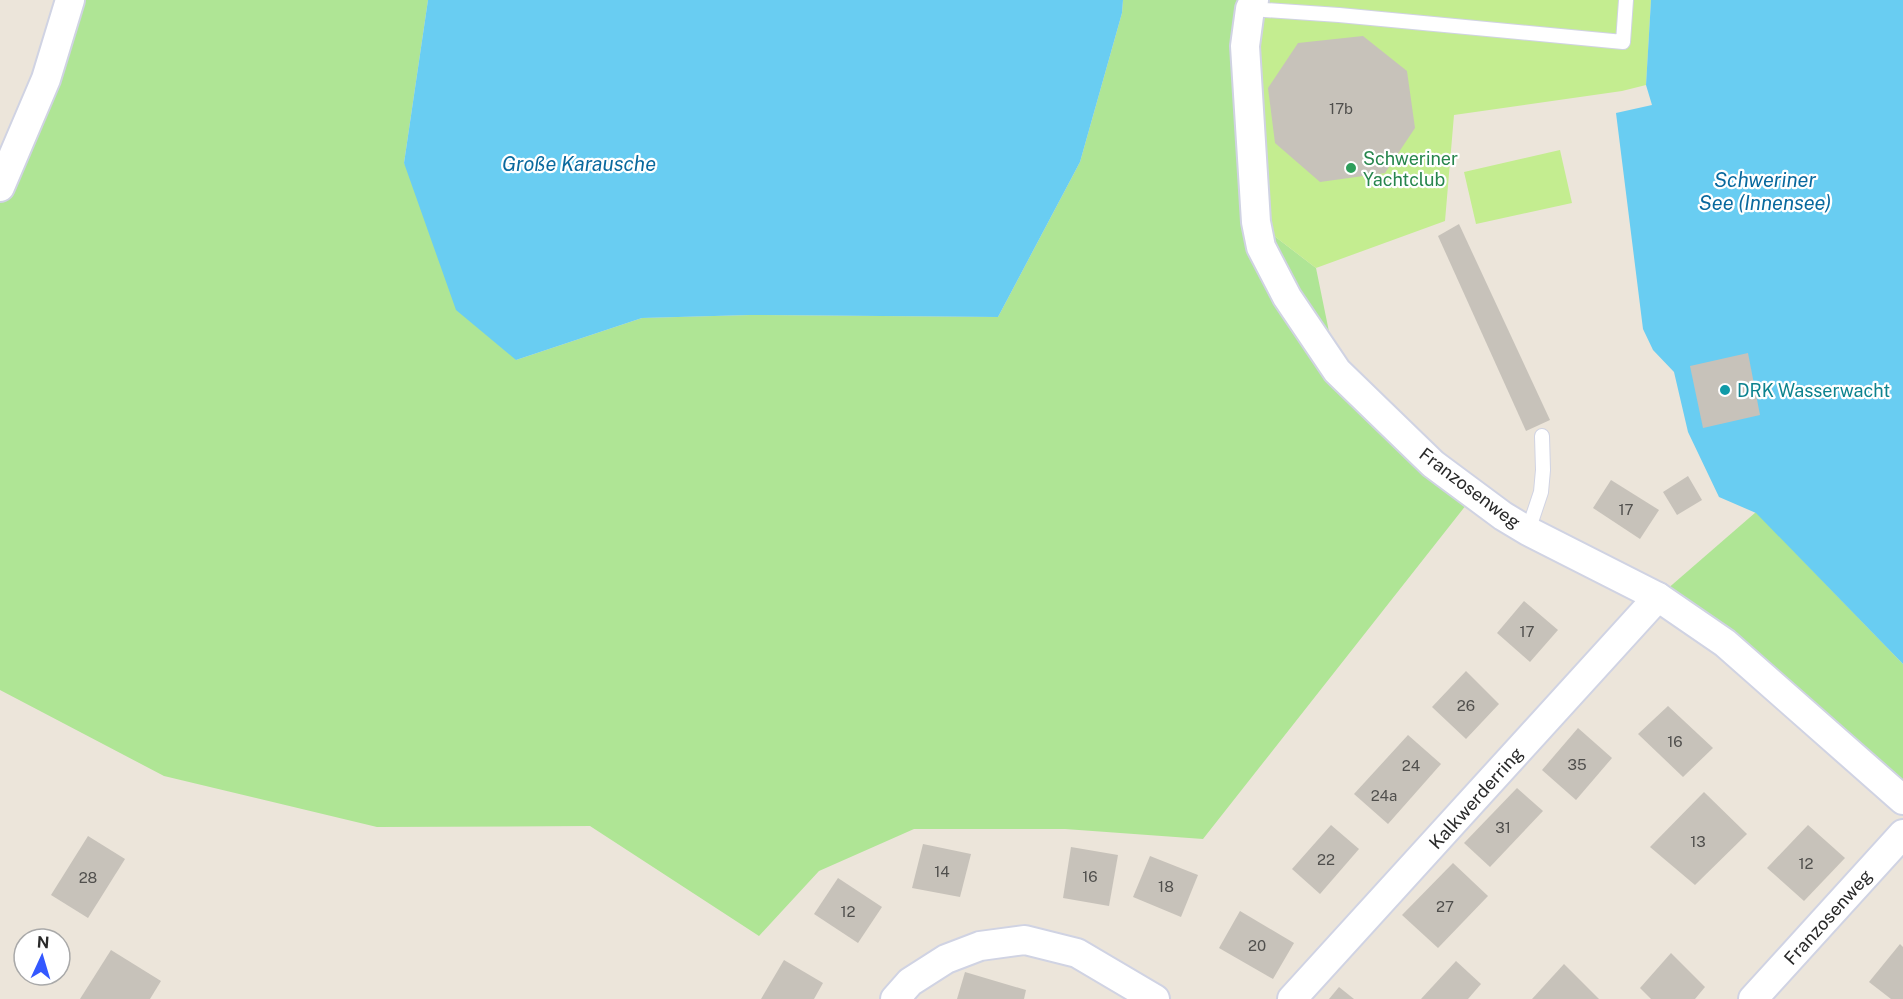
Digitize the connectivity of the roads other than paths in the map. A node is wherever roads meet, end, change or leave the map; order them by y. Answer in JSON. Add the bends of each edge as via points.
{"nodes":[{"id":1,"x":70,"y":0,"type":"edge"},
{"id":2,"x":1626,"y":0,"type":"edge"},
{"id":3,"x":1252,"y":5,"type":"edge"},
{"id":4,"x":0,"y":187,"type":"edge"},
{"id":5,"x":1542,"y":436,"type":"dead end"},
{"id":6,"x":1528,"y":531,"type":"junction"},
{"id":7,"x":1658,"y":597,"type":"junction"},
{"id":8,"x":1903,"y":800,"type":"edge"},
{"id":9,"x":1903,"y":834,"type":"edge"},
{"id":10,"x":895,"y":999,"type":"edge"},
{"id":11,"x":1155,"y":999,"type":"edge"},
{"id":12,"x":1292,"y":999,"type":"edge"},
{"id":13,"x":1753,"y":999,"type":"edge"}],
"edges":[{"from":1,"to":4,"type":"street","via":[[46,79]]},
{"from":2,"to":3,"type":"lane","via":[[1623,42]]},
{"from":3,"to":6,"type":"street","name":"Franzosenweg","via":[[1245,46],[1256,222],[1261,247],[1287,297],[1337,371],[1353,387],[1433,464]]},
{"from":5,"to":6,"type":"lane","via":[[1541,492]]},
{"from":6,"to":7,"type":"street","name":"Franzosenweg"},
{"from":7,"to":8,"type":"street","name":"Franzosenweg","via":[[1725,643]]},
{"from":7,"to":12,"type":"street","name":"Kalkwerderring"},
{"from":9,"to":13,"type":"street","name":"Franzosenweg"},
{"from":10,"to":11,"type":"street","via":[[910,982],[946,959],[980,946],[1025,940],[1077,954]]}]}
